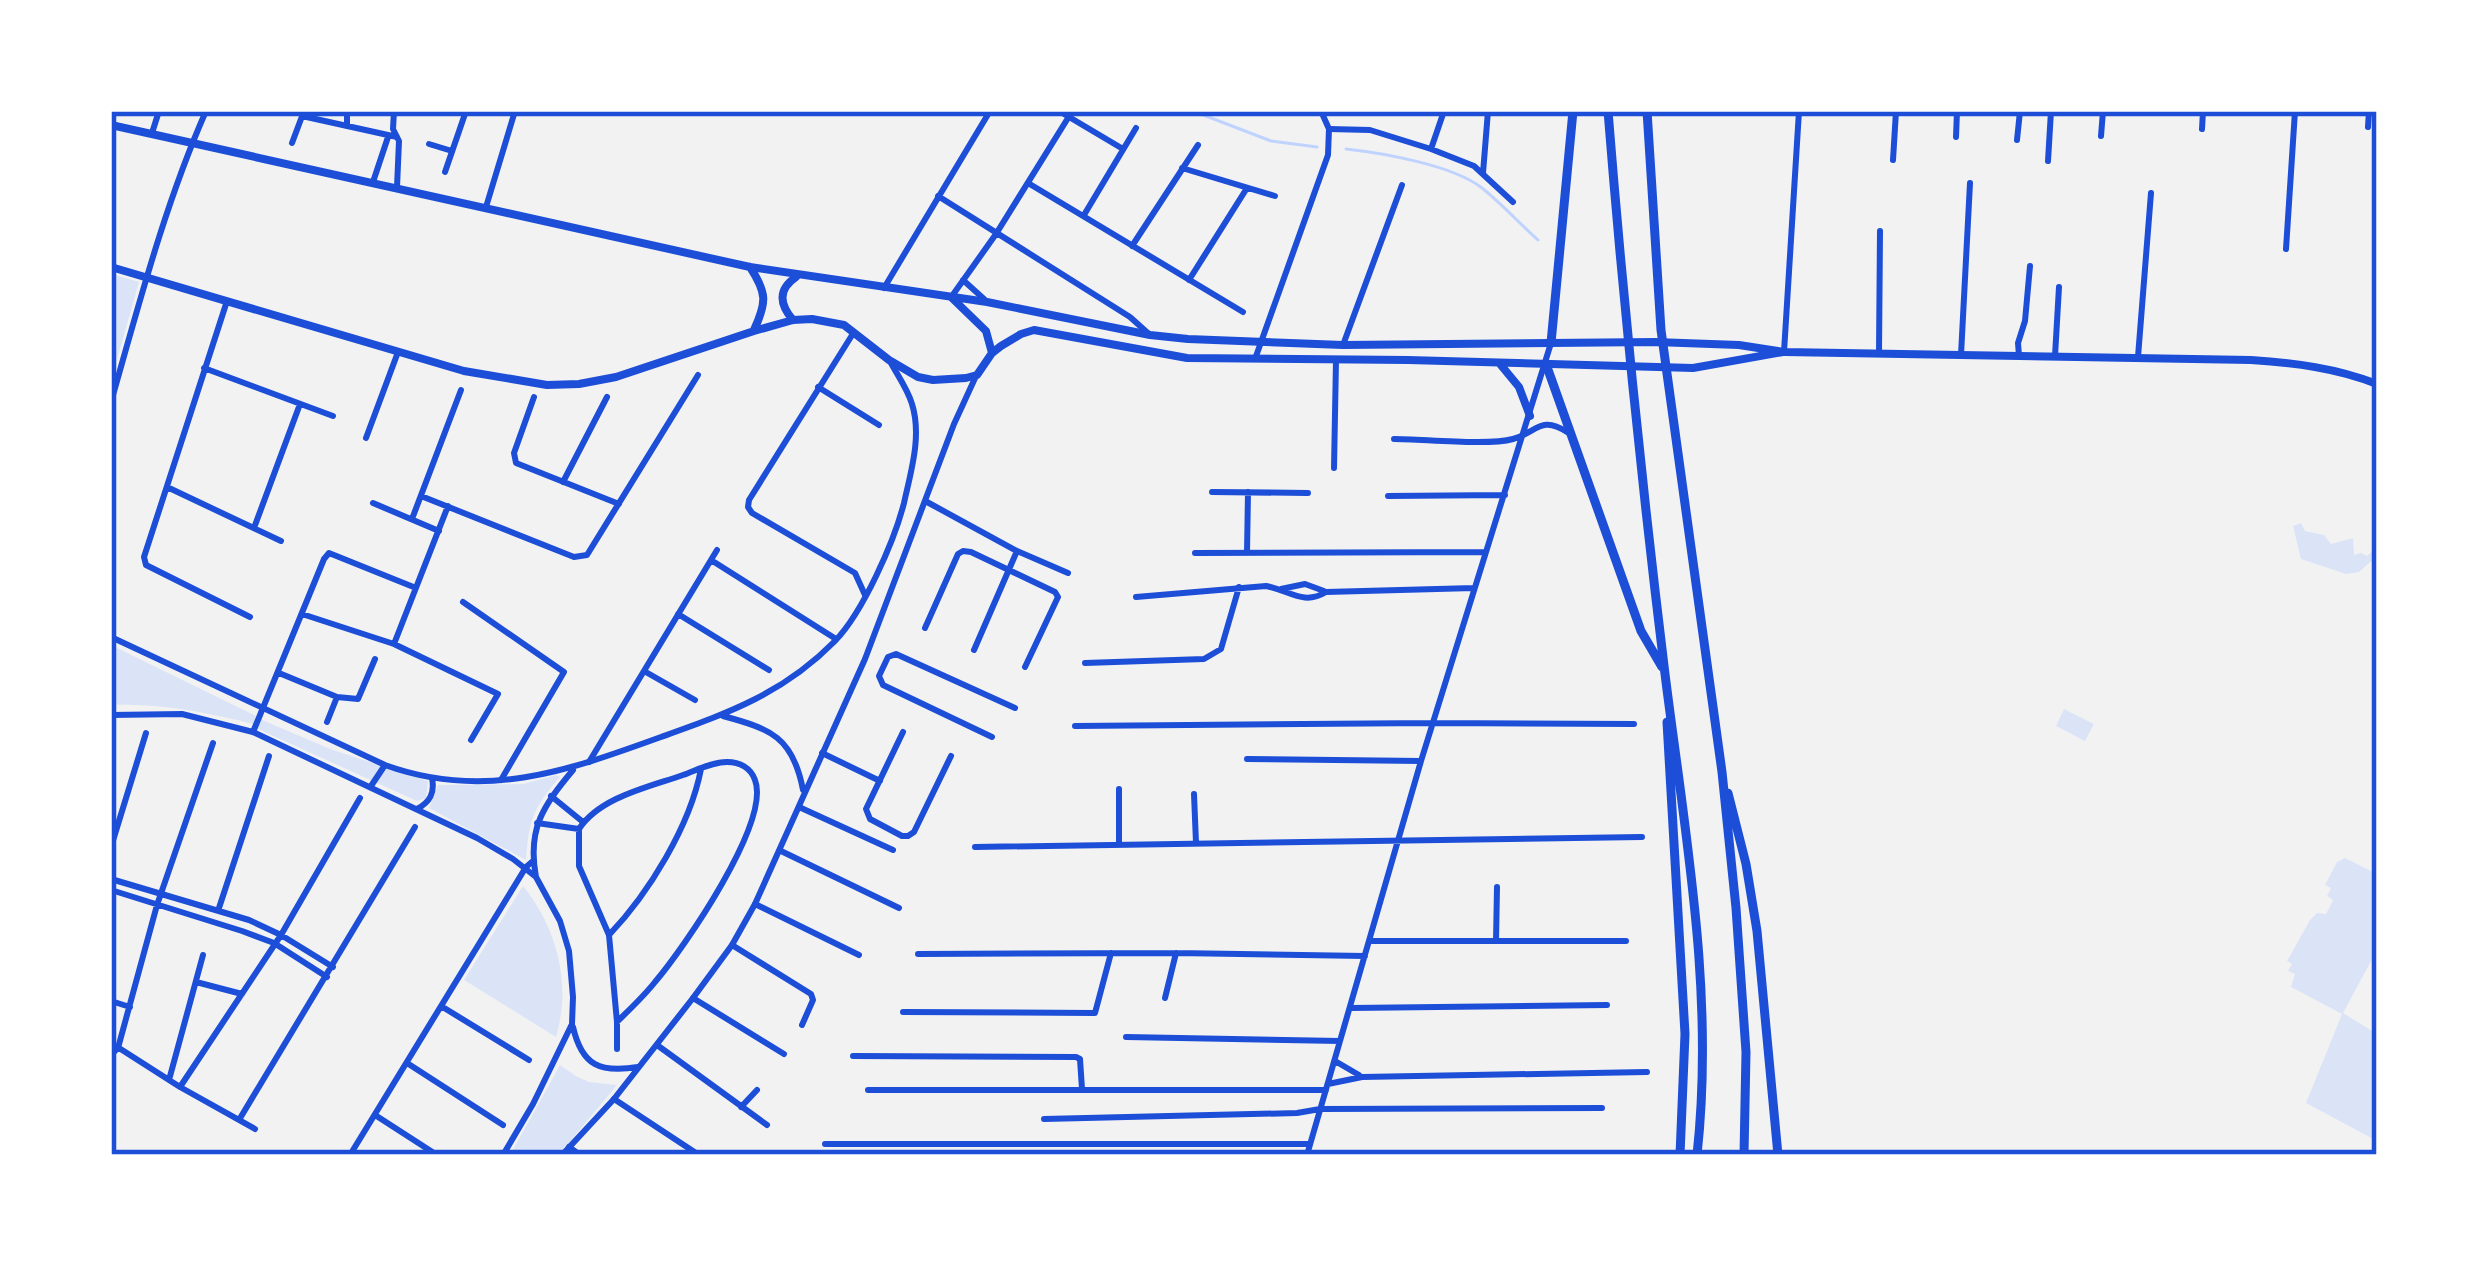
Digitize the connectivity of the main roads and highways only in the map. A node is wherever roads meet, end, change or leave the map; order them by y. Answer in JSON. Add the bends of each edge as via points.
{"nodes":[{"id":1,"x":1573,"y":111,"type":"edge"},
{"id":2,"x":1608,"y":111,"type":"edge"},
{"id":3,"x":1647,"y":111,"type":"edge"},
{"id":4,"x":111,"y":125,"type":"edge"},
{"id":5,"x":111,"y":267,"type":"edge"},
{"id":6,"x":750,"y":267,"type":"junction"},
{"id":7,"x":797,"y":276,"type":"junction"},
{"id":8,"x":952,"y":297,"type":"junction"},
{"id":9,"x":793,"y":320,"type":"junction"},
{"id":10,"x":754,"y":332,"type":"junction"},
{"id":11,"x":1551,"y":343,"type":"junction"},
{"id":12,"x":1408,"y":345,"type":"junction"},
{"id":13,"x":1784,"y":352,"type":"junction"},
{"id":14,"x":992,"y":353,"type":"junction"},
{"id":15,"x":1408,"y":360,"type":"junction"},
{"id":16,"x":1499,"y":363,"type":"junction"},
{"id":17,"x":1546,"y":364,"type":"junction"},
{"id":18,"x":2377,"y":384,"type":"edge"},
{"id":19,"x":1530,"y":416,"type":"road end"},
{"id":20,"x":1665,"y":672,"type":"junction"},
{"id":21,"x":1667,"y":687,"type":"junction"},
{"id":22,"x":1722,"y":772,"type":"junction"},
{"id":23,"x":1680,"y":1155,"type":"edge"},
{"id":24,"x":1697,"y":1155,"type":"edge"},
{"id":25,"x":1744,"y":1155,"type":"edge"},
{"id":26,"x":1778,"y":1155,"type":"edge"}],
"edges":[{"from":1,"to":11,"type":"highway"},
{"from":2,"to":20,"type":"highway"},
{"from":3,"to":22,"type":"highway","via":[[1661,330]]},
{"from":4,"to":6,"type":"main road"},
{"from":5,"to":10,"type":"main road","via":[[398,352],[547,386],[616,377]]},
{"from":6,"to":7,"type":"main road"},
{"from":6,"to":10,"type":"main road","via":[[764,296]]},
{"from":7,"to":8,"type":"main road"},
{"from":7,"to":9,"type":"main road","via":[[782,296]]},
{"from":8,"to":12,"type":"main road","via":[[1188,339]]},
{"from":8,"to":14,"type":"main road","via":[[986,331]]},
{"from":9,"to":10,"type":"main road"},
{"from":9,"to":14,"type":"main road","via":[[826,320],[854,332],[926,379],[977,375]]},
{"from":11,"to":12,"type":"main road"},
{"from":11,"to":13,"type":"main road"},
{"from":12,"to":15,"type":"main road"},
{"from":13,"to":17,"type":"main road","via":[[1694,368]]},
{"from":13,"to":18,"type":"main road","via":[[2295,363]]},
{"from":14,"to":15,"type":"main road","via":[[1034,330],[1187,358]]},
{"from":15,"to":16,"type":"main road"},
{"from":16,"to":17,"type":"main road"},
{"from":16,"to":19,"type":"main road"},
{"from":17,"to":20,"type":"highway","via":[[1641,632]]},
{"from":20,"to":21,"type":"highway"},
{"from":21,"to":23,"type":"highway","via":[[1684,991]]},
{"from":21,"to":24,"type":"highway","via":[[1702,969]]},
{"from":22,"to":25,"type":"highway","via":[[1744,1016]]},
{"from":22,"to":26,"type":"highway","via":[[1757,931]]}]}
